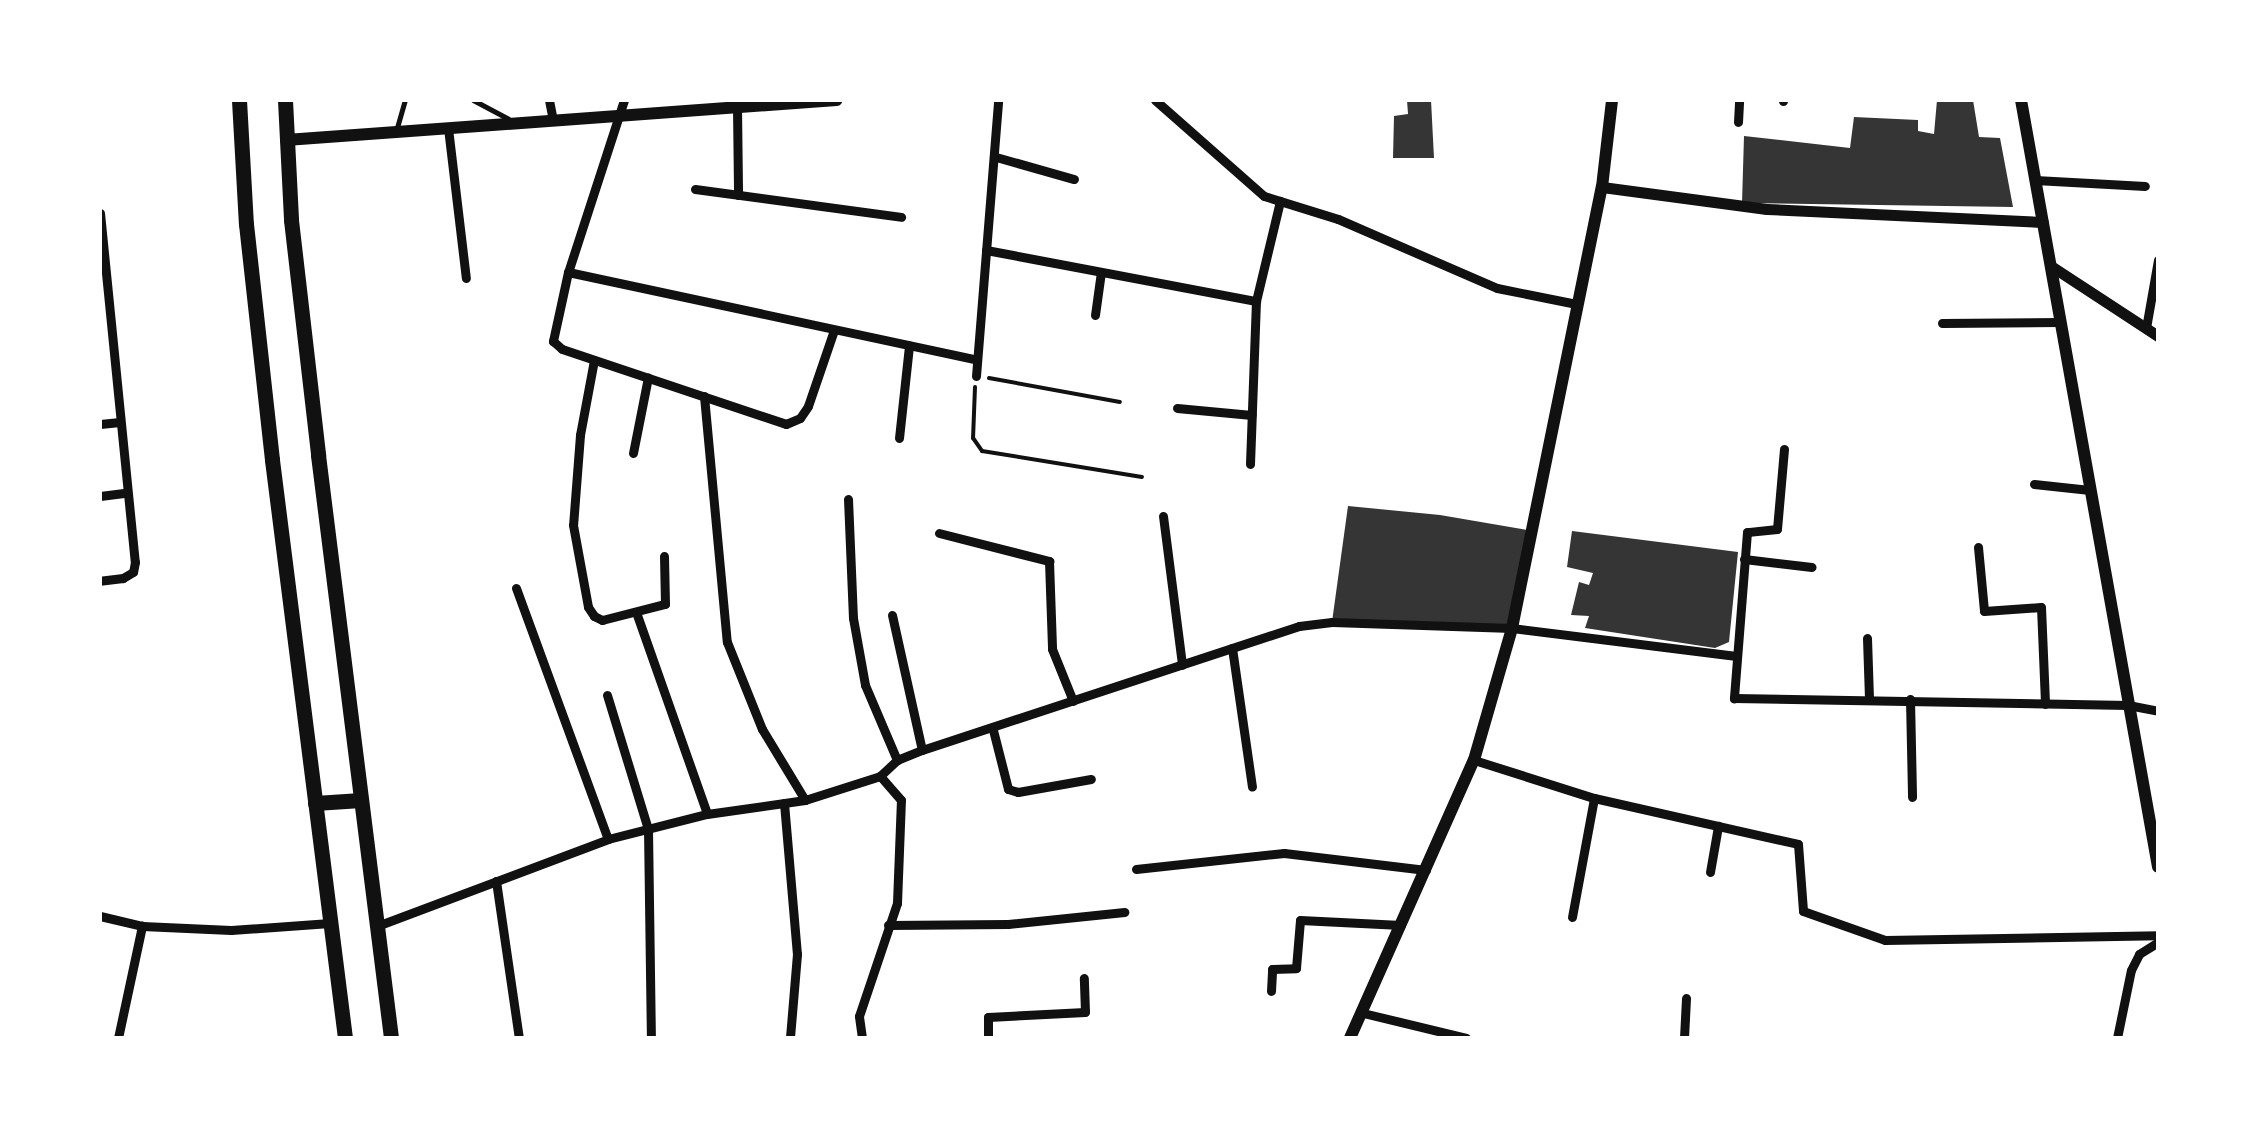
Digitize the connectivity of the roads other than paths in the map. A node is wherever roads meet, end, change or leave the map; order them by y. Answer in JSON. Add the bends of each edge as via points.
{"nodes":[{"id":1,"x":240,"y":100,"type":"edge"},
{"id":2,"x":285,"y":100,"type":"edge"},
{"id":3,"x":405,"y":100,"type":"edge"},
{"id":4,"x":473,"y":100,"type":"edge"},
{"id":5,"x":549,"y":100,"type":"edge"},
{"id":6,"x":624,"y":100,"type":"edge"},
{"id":7,"x":837,"y":100,"type":"edge"},
{"id":8,"x":998,"y":100,"type":"edge"},
{"id":9,"x":1155,"y":100,"type":"edge"},
{"id":10,"x":1612,"y":100,"type":"edge"},
{"id":11,"x":1739,"y":100,"type":"edge"},
{"id":12,"x":2021,"y":100,"type":"edge"},
{"id":13,"x":737,"y":107,"type":"junction"},
{"id":14,"x":618,"y":116,"type":"junction"},
{"id":15,"x":554,"y":121,"type":"junction"},
{"id":16,"x":1738,"y":122,"type":"dead end"},
{"id":17,"x":521,"y":123,"type":"junction"},
{"id":18,"x":448,"y":128,"type":"junction"},
{"id":19,"x":396,"y":132,"type":"junction"},
{"id":20,"x":286,"y":140,"type":"junction"},
{"id":21,"x":996,"y":158,"type":"junction"},
{"id":22,"x":1074,"y":179,"type":"dead end"},
{"id":23,"x":2035,"y":180,"type":"junction"},
{"id":24,"x":2145,"y":186,"type":"dead end"},
{"id":25,"x":1602,"y":187,"type":"junction"},
{"id":26,"x":695,"y":190,"type":"dead end"},
{"id":27,"x":738,"y":195,"type":"junction"},
{"id":28,"x":1280,"y":201,"type":"junction"},
{"id":29,"x":100,"y":214,"type":"edge"},
{"id":30,"x":901,"y":217,"type":"dead end"},
{"id":31,"x":2042,"y":222,"type":"junction"},
{"id":32,"x":986,"y":250,"type":"junction"},
{"id":33,"x":2158,"y":260,"type":"edge"},
{"id":34,"x":2051,"y":266,"type":"junction"},
{"id":35,"x":568,"y":272,"type":"junction"},
{"id":36,"x":1102,"y":272,"type":"junction"},
{"id":37,"x":466,"y":278,"type":"dead end"},
{"id":38,"x":103,"y":285,"type":"edge"},
{"id":39,"x":1256,"y":300,"type":"junction"},
{"id":40,"x":1576,"y":304,"type":"junction"},
{"id":41,"x":1095,"y":314,"type":"dead end"},
{"id":42,"x":2060,"y":322,"type":"junction"},
{"id":43,"x":1942,"y":323,"type":"dead end"},
{"id":44,"x":2146,"y":328,"type":"junction"},
{"id":45,"x":834,"y":330,"type":"junction"},
{"id":46,"x":2158,"y":336,"type":"edge"},
{"id":47,"x":909,"y":346,"type":"junction"},
{"id":48,"x":113,"y":353,"type":"junction"},
{"id":49,"x":100,"y":354,"type":"edge"},
{"id":50,"x":594,"y":360,"type":"junction"},
{"id":51,"x":977,"y":360,"type":"junction"},
{"id":52,"x":976,"y":376,"type":"road end"},
{"id":53,"x":648,"y":377,"type":"junction"},
{"id":54,"x":704,"y":396,"type":"junction"},
{"id":55,"x":1178,"y":408,"type":"dead end"},
{"id":56,"x":1252,"y":415,"type":"junction"},
{"id":57,"x":120,"y":422,"type":"junction"},
{"id":58,"x":100,"y":424,"type":"edge"},
{"id":59,"x":899,"y":438,"type":"dead end"},
{"id":60,"x":1784,"y":449,"type":"dead end"},
{"id":61,"x":634,"y":452,"type":"dead end"},
{"id":62,"x":1250,"y":464,"type":"dead end"},
{"id":63,"x":2034,"y":484,"type":"dead end"},
{"id":64,"x":2090,"y":490,"type":"junction"},
{"id":65,"x":126,"y":493,"type":"junction"},
{"id":66,"x":100,"y":496,"type":"edge"},
{"id":67,"x":848,"y":498,"type":"dead end"},
{"id":68,"x":1163,"y":516,"type":"dead end"},
{"id":69,"x":938,"y":533,"type":"dead end"},
{"id":70,"x":1978,"y":547,"type":"dead end"},
{"id":71,"x":664,"y":556,"type":"dead end"},
{"id":72,"x":1744,"y":559,"type":"junction"},
{"id":73,"x":1812,"y":568,"type":"dead end"},
{"id":74,"x":100,"y":581,"type":"edge"},
{"id":75,"x":516,"y":588,"type":"dead end"},
{"id":76,"x":636,"y":612,"type":"junction"},
{"id":77,"x":892,"y":615,"type":"dead end"},
{"id":78,"x":1512,"y":628,"type":"junction"},
{"id":79,"x":1867,"y":638,"type":"dead end"},
{"id":80,"x":1232,"y":648,"type":"junction"},
{"id":81,"x":1736,"y":656,"type":"junction"},
{"id":82,"x":1182,"y":665,"type":"junction"},
{"id":83,"x":607,"y":696,"type":"dead end"},
{"id":84,"x":1869,"y":699,"type":"junction"},
{"id":85,"x":1910,"y":699,"type":"junction"},
{"id":86,"x":1073,"y":701,"type":"junction"},
{"id":87,"x":2045,"y":704,"type":"junction"},
{"id":88,"x":2128,"y":705,"type":"junction"},
{"id":89,"x":2158,"y":712,"type":"edge"},
{"id":90,"x":993,"y":730,"type":"junction"},
{"id":91,"x":922,"y":750,"type":"junction"},
{"id":92,"x":897,"y":760,"type":"junction"},
{"id":93,"x":1474,"y":760,"type":"junction"},
{"id":94,"x":880,"y":776,"type":"junction"},
{"id":95,"x":1090,"y":780,"type":"dead end"},
{"id":96,"x":1252,"y":787,"type":"dead end"},
{"id":97,"x":1912,"y":796,"type":"dead end"},
{"id":98,"x":1594,"y":798,"type":"junction"},
{"id":99,"x":361,"y":800,"type":"junction"},
{"id":100,"x":804,"y":800,"type":"junction"},
{"id":101,"x":315,"y":803,"type":"junction"},
{"id":102,"x":784,"y":803,"type":"junction"},
{"id":103,"x":707,"y":814,"type":"junction"},
{"id":104,"x":1718,"y":826,"type":"junction"},
{"id":105,"x":648,"y":829,"type":"junction"},
{"id":106,"x":608,"y":839,"type":"junction"},
{"id":107,"x":2158,"y":867,"type":"edge"},
{"id":108,"x":1136,"y":869,"type":"dead end"},
{"id":109,"x":1427,"y":870,"type":"junction"},
{"id":110,"x":1710,"y":872,"type":"dead end"},
{"id":111,"x":496,"y":881,"type":"junction"},
{"id":112,"x":1124,"y":912,"type":"dead end"},
{"id":113,"x":100,"y":916,"type":"edge"},
{"id":114,"x":1572,"y":917,"type":"dead end"},
{"id":115,"x":330,"y":923,"type":"junction"},
{"id":116,"x":888,"y":925,"type":"junction"},
{"id":117,"x":1404,"y":925,"type":"junction"},
{"id":118,"x":142,"y":926,"type":"junction"},
{"id":119,"x":377,"y":926,"type":"junction"},
{"id":120,"x":2158,"y":939,"type":"edge"},
{"id":121,"x":1084,"y":978,"type":"dead end"},
{"id":122,"x":1271,"y":991,"type":"dead end"},
{"id":123,"x":1686,"y":998,"type":"dead end"},
{"id":124,"x":1363,"y":1012,"type":"junction"},
{"id":125,"x":118,"y":1038,"type":"edge"},
{"id":126,"x":345,"y":1038,"type":"edge"},
{"id":127,"x":392,"y":1038,"type":"edge"},
{"id":128,"x":520,"y":1038,"type":"edge"},
{"id":129,"x":651,"y":1038,"type":"edge"},
{"id":130,"x":790,"y":1038,"type":"edge"},
{"id":131,"x":862,"y":1038,"type":"edge"},
{"id":132,"x":988,"y":1038,"type":"edge"},
{"id":133,"x":1350,"y":1038,"type":"edge"},
{"id":134,"x":1466,"y":1038,"type":"edge"},
{"id":135,"x":1684,"y":1038,"type":"edge"},
{"id":136,"x":2118,"y":1038,"type":"edge"}],
"edges":[{"from":1,"to":101,"type":"highway","via":[[246,224]]},
{"from":2,"to":20,"type":"highway"},
{"from":3,"to":19,"type":"lane"},
{"from":4,"to":17,"type":"lane"},
{"from":5,"to":15,"type":"street"},
{"from":6,"to":14,"type":"street"},
{"from":7,"to":13,"type":"main road"},
{"from":8,"to":21,"type":"street"},
{"from":9,"to":28,"type":"street","via":[[1264,196]]},
{"from":10,"to":25,"type":"main road"},
{"from":11,"to":16,"type":"street"},
{"from":12,"to":23,"type":"main road"},
{"from":13,"to":14,"type":"main road"},
{"from":13,"to":27,"type":"street"},
{"from":14,"to":15,"type":"main road"},
{"from":14,"to":35,"type":"street"},
{"from":15,"to":17,"type":"main road"},
{"from":17,"to":18,"type":"main road"},
{"from":18,"to":19,"type":"main road"},
{"from":18,"to":37,"type":"street"},
{"from":19,"to":20,"type":"main road"},
{"from":20,"to":99,"type":"highway"},
{"from":21,"to":22,"type":"street"},
{"from":21,"to":32,"type":"street"},
{"from":23,"to":24,"type":"street"},
{"from":23,"to":31,"type":"main road"},
{"from":25,"to":31,"type":"street","via":[[1732,206]]},
{"from":25,"to":40,"type":"main road"},
{"from":26,"to":27,"type":"street"},
{"from":27,"to":30,"type":"street"},
{"from":28,"to":39,"type":"street"},
{"from":28,"to":40,"type":"street","via":[[1498,288]]},
{"from":29,"to":38,"type":"street"},
{"from":31,"to":34,"type":"main road"},
{"from":32,"to":36,"type":"street"},
{"from":32,"to":51,"type":"street"},
{"from":33,"to":44,"type":"street"},
{"from":34,"to":42,"type":"main road"},
{"from":34,"to":44,"type":"street"},
{"from":35,"to":45,"type":"street"},
{"from":35,"to":50,"type":"street","via":[[553,341]]},
{"from":36,"to":39,"type":"street"},
{"from":36,"to":41,"type":"street"},
{"from":38,"to":48,"type":"street"},
{"from":39,"to":56,"type":"street"},
{"from":40,"to":78,"type":"main road"},
{"from":42,"to":43,"type":"street"},
{"from":42,"to":64,"type":"main road"},
{"from":44,"to":46,"type":"street"},
{"from":45,"to":47,"type":"street"},
{"from":45,"to":54,"type":"street","via":[[800,418],[786,424]]},
{"from":47,"to":51,"type":"street"},
{"from":47,"to":59,"type":"street"},
{"from":48,"to":49,"type":"street"},
{"from":48,"to":57,"type":"street"},
{"from":50,"to":53,"type":"street"},
{"from":50,"to":76,"type":"street","via":[[573,525],[588,608],[602,620]]},
{"from":51,"to":52,"type":"street"},
{"from":53,"to":54,"type":"street"},
{"from":53,"to":61,"type":"street"},
{"from":54,"to":100,"type":"street","via":[[727,642],[762,729]]},
{"from":55,"to":56,"type":"street"},
{"from":56,"to":62,"type":"street"},
{"from":57,"to":58,"type":"street"},
{"from":57,"to":65,"type":"street"},
{"from":60,"to":72,"type":"street","via":[[1777,529],[1747,532]]},
{"from":63,"to":64,"type":"street"},
{"from":64,"to":88,"type":"main road"},
{"from":65,"to":66,"type":"street"},
{"from":65,"to":74,"type":"street","via":[[133,572]]},
{"from":67,"to":92,"type":"street","via":[[862,668]]},
{"from":68,"to":82,"type":"street"},
{"from":69,"to":86,"type":"street","via":[[1049,561],[1052,650]]},
{"from":70,"to":87,"type":"street","via":[[1984,611],[2041,606]]},
{"from":71,"to":76,"type":"street","via":[[668,599]]},
{"from":72,"to":73,"type":"street"},
{"from":72,"to":81,"type":"street"},
{"from":75,"to":106,"type":"street"},
{"from":76,"to":103,"type":"street"},
{"from":77,"to":91,"type":"street"},
{"from":78,"to":80,"type":"street","via":[[1332,622]]},
{"from":78,"to":81,"type":"street"},
{"from":78,"to":93,"type":"main road"},
{"from":79,"to":84,"type":"street"},
{"from":80,"to":82,"type":"street"},
{"from":80,"to":96,"type":"street"},
{"from":81,"to":84,"type":"street","via":[[1734,698]]},
{"from":82,"to":86,"type":"street"},
{"from":83,"to":105,"type":"street"},
{"from":84,"to":85,"type":"street"},
{"from":85,"to":87,"type":"street"},
{"from":85,"to":97,"type":"street"},
{"from":86,"to":90,"type":"street"},
{"from":87,"to":88,"type":"street"},
{"from":88,"to":89,"type":"street"},
{"from":88,"to":107,"type":"main road"},
{"from":90,"to":91,"type":"street"},
{"from":90,"to":95,"type":"street","via":[[1008,789]]},
{"from":91,"to":92,"type":"street"},
{"from":92,"to":94,"type":"street"},
{"from":93,"to":98,"type":"street"},
{"from":93,"to":109,"type":"main road"},
{"from":94,"to":100,"type":"street"},
{"from":94,"to":116,"type":"street","via":[[901,800],[896,903]]},
{"from":98,"to":104,"type":"street"},
{"from":98,"to":114,"type":"street"},
{"from":99,"to":101,"type":"highway"},
{"from":99,"to":119,"type":"highway"},
{"from":100,"to":102,"type":"street"},
{"from":101,"to":115,"type":"highway"},
{"from":102,"to":103,"type":"street"},
{"from":102,"to":130,"type":"street","via":[[797,954]]},
{"from":103,"to":105,"type":"street"},
{"from":104,"to":110,"type":"street"},
{"from":104,"to":120,"type":"street","via":[[1798,844],[1803,911],[1885,940]]},
{"from":105,"to":106,"type":"street"},
{"from":105,"to":129,"type":"street"},
{"from":106,"to":111,"type":"street"},
{"from":108,"to":109,"type":"street","via":[[1284,853]]},
{"from":109,"to":117,"type":"main road"},
{"from":111,"to":119,"type":"street"},
{"from":111,"to":128,"type":"street"},
{"from":112,"to":116,"type":"street","via":[[1008,924]]},
{"from":113,"to":118,"type":"street"},
{"from":115,"to":118,"type":"street","via":[[232,930]]},
{"from":115,"to":126,"type":"highway"},
{"from":116,"to":131,"type":"street","via":[[859,1016]]},
{"from":117,"to":122,"type":"street","via":[[1300,920],[1296,968],[1272,968]]},
{"from":117,"to":124,"type":"main road"},
{"from":118,"to":125,"type":"street"},
{"from":119,"to":127,"type":"highway"},
{"from":120,"to":136,"type":"street","via":[[2138,954],[2131,970]]},
{"from":121,"to":132,"type":"street","via":[[1085,1012],[988,1017]]},
{"from":123,"to":135,"type":"street"},
{"from":124,"to":133,"type":"main road"},
{"from":124,"to":134,"type":"street"}]}
